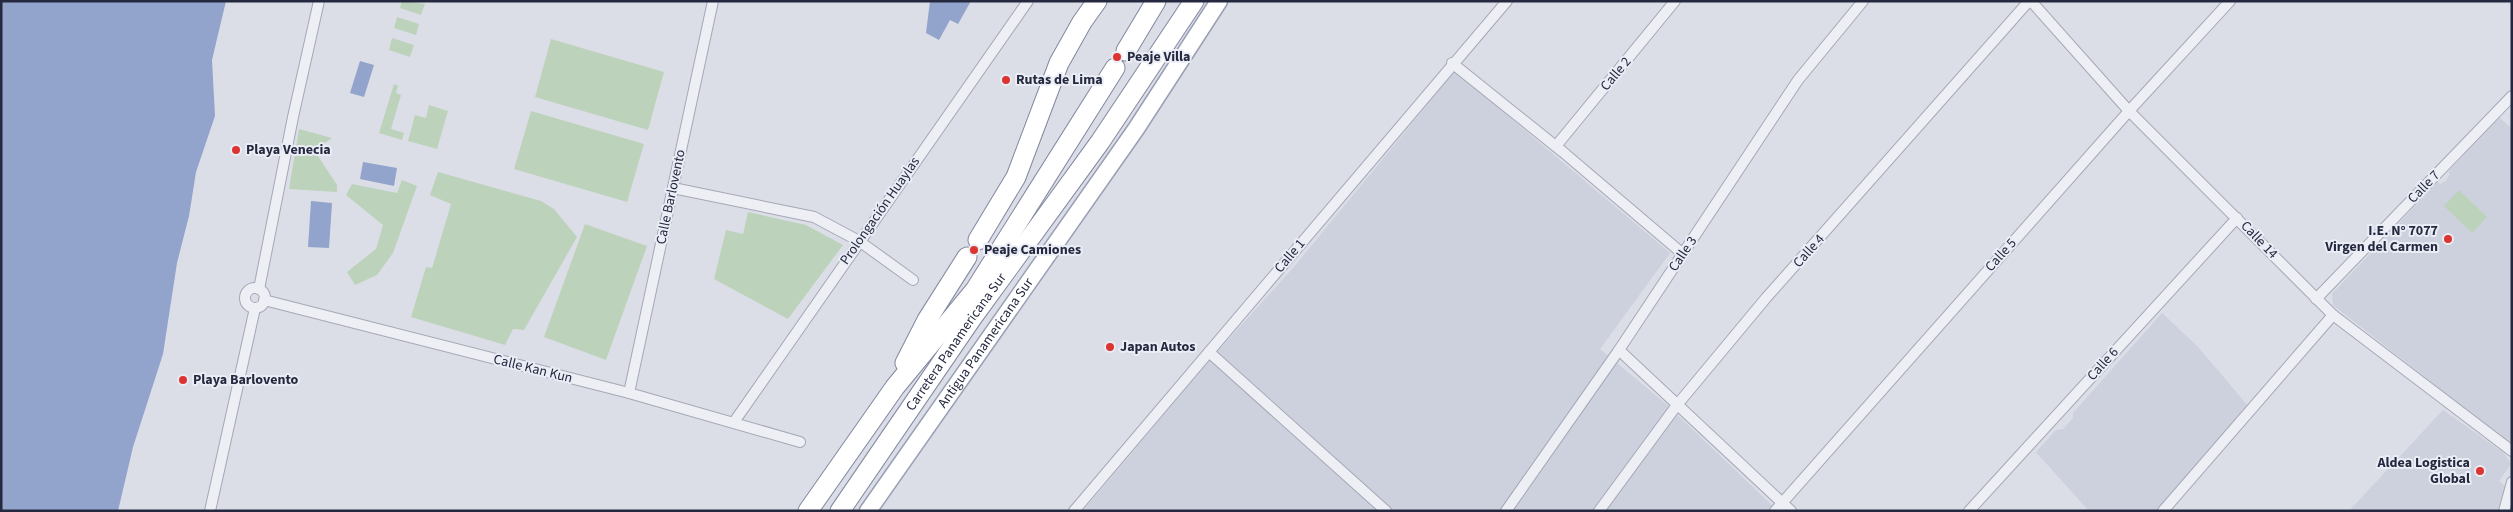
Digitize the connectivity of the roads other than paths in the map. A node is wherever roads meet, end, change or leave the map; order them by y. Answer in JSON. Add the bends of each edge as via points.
{"nodes":[{"id":1,"x":320,"y":1,"type":"edge"},
{"id":2,"x":713,"y":1,"type":"edge"},
{"id":3,"x":1028,"y":1,"type":"edge"},
{"id":4,"x":1097,"y":1,"type":"edge"},
{"id":5,"x":1156,"y":1,"type":"edge"},
{"id":6,"x":1194,"y":1,"type":"edge"},
{"id":7,"x":1219,"y":1,"type":"edge"},
{"id":8,"x":1507,"y":1,"type":"edge"},
{"id":9,"x":1676,"y":1,"type":"edge"},
{"id":10,"x":1863,"y":1,"type":"edge"},
{"id":11,"x":2030,"y":1,"type":"edge"},
{"id":12,"x":2230,"y":1,"type":"edge"},
{"id":13,"x":1126,"y":51,"type":"dead end"},
{"id":14,"x":1452,"y":63,"type":"junction"},
{"id":15,"x":1115,"y":68,"type":"dead end"},
{"id":16,"x":2512,"y":96,"type":"edge"},
{"id":17,"x":2128,"y":111,"type":"junction"},
{"id":18,"x":1556,"y":146,"type":"junction"},
{"id":19,"x":673,"y":188,"type":"junction"},
{"id":20,"x":2237,"y":218,"type":"junction"},
{"id":21,"x":978,"y":240,"type":"dead end"},
{"id":22,"x":859,"y":241,"type":"junction"},
{"id":23,"x":1683,"y":254,"type":"junction"},
{"id":24,"x":967,"y":257,"type":"dead end"},
{"id":25,"x":913,"y":280,"type":"dead end"},
{"id":26,"x":259,"y":289,"type":"junction"},
{"id":27,"x":2316,"y":299,"type":"junction"},
{"id":28,"x":264,"y":300,"type":"junction"},
{"id":29,"x":255,"y":308,"type":"junction"},
{"id":30,"x":2332,"y":315,"type":"junction"},
{"id":31,"x":1618,"y":350,"type":"junction"},
{"id":32,"x":1209,"y":352,"type":"junction"},
{"id":33,"x":895,"y":387,"type":"junction"},
{"id":34,"x":629,"y":393,"type":"junction"},
{"id":35,"x":1677,"y":405,"type":"junction"},
{"id":36,"x":734,"y":422,"type":"junction"},
{"id":37,"x":800,"y":442,"type":"dead end"},
{"id":38,"x":2512,"y":451,"type":"edge"},
{"id":39,"x":2512,"y":482,"type":"edge"},
{"id":40,"x":1782,"y":502,"type":"junction"},
{"id":41,"x":210,"y":511,"type":"edge"},
{"id":42,"x":808,"y":511,"type":"edge"},
{"id":43,"x":840,"y":511,"type":"edge"},
{"id":44,"x":868,"y":511,"type":"edge"},
{"id":45,"x":1074,"y":511,"type":"edge"},
{"id":46,"x":1386,"y":511,"type":"edge"},
{"id":47,"x":1506,"y":511,"type":"edge"},
{"id":48,"x":1599,"y":511,"type":"edge"},
{"id":49,"x":1775,"y":511,"type":"edge"},
{"id":50,"x":1791,"y":511,"type":"edge"},
{"id":51,"x":1969,"y":511,"type":"edge"},
{"id":52,"x":2162,"y":511,"type":"edge"},
{"id":53,"x":2504,"y":511,"type":"edge"}],
"edges":[{"from":1,"to":26,"type":"street"},
{"from":2,"to":19,"type":"street","name":"Calle Barlovento"},
{"from":3,"to":22,"type":"street","name":"Prolongación Huaylas"},
{"from":4,"to":21,"type":"highway","via":[[1059,64],[1016,177]]},
{"from":5,"to":13,"type":"highway"},
{"from":6,"to":43,"type":"highway","name":"Carretera Panamericana Sur","via":[[1100,142],[972,318]]},
{"from":7,"to":44,"type":"main road","name":"Antigua Panamericana Sur","via":[[1136,129]]},
{"from":8,"to":14,"type":"street","name":"Calle 1"},
{"from":9,"to":18,"type":"street","name":"Calle 2"},
{"from":10,"to":23,"type":"street","name":"Calle 3","via":[[1798,80]]},
{"from":11,"to":17,"type":"street","name":"Calle 14"},
{"from":11,"to":35,"type":"street","name":"Calle 4","via":[[1766,298]]},
{"from":12,"to":17,"type":"street","name":"Calle 5"},
{"from":14,"to":18,"type":"street"},
{"from":14,"to":32,"type":"street","name":"Calle 1"},
{"from":15,"to":33,"type":"highway","name":"Carretera Panamericana Sur","via":[[975,290]]},
{"from":16,"to":27,"type":"street","name":"Calle 7"},
{"from":17,"to":20,"type":"street","name":"Calle 14"},
{"from":17,"to":40,"type":"street","name":"Calle 5"},
{"from":18,"to":23,"type":"street"},
{"from":19,"to":22,"type":"street","via":[[814,217]]},
{"from":19,"to":34,"type":"street","name":"Calle Barlovento"},
{"from":20,"to":27,"type":"street","name":"Calle 14"},
{"from":20,"to":51,"type":"street","name":"Calle 6"},
{"from":22,"to":25,"type":"street"},
{"from":22,"to":36,"type":"street","name":"Prolongación Huaylas"},
{"from":23,"to":31,"type":"street","name":"Calle 3"},
{"from":24,"to":33,"type":"highway","name":"Carretera Panamericana Sur","via":[[915,342]]},
{"from":26,"to":28,"type":"street"},
{"from":26,"to":29,"type":"street","via":[[250,289],[245,297],[246,303]]},
{"from":27,"to":30,"type":"street","name":"Calle 14"},
{"from":28,"to":29,"type":"street"},
{"from":28,"to":34,"type":"street","name":"Calle Kan Kun"},
{"from":29,"to":41,"type":"street"},
{"from":30,"to":38,"type":"street","name":"Calle 14"},
{"from":30,"to":52,"type":"street"},
{"from":31,"to":35,"type":"street"},
{"from":31,"to":47,"type":"street","name":"Calle 3"},
{"from":32,"to":45,"type":"street","name":"Calle 1"},
{"from":32,"to":46,"type":"street"},
{"from":33,"to":42,"type":"highway","name":"Carretera Panamericana Sur"},
{"from":34,"to":36,"type":"street","name":"Calle Kan Kun"},
{"from":35,"to":40,"type":"street"},
{"from":35,"to":48,"type":"street","name":"Calle 4"},
{"from":36,"to":37,"type":"street","name":"Calle Kan Kun"},
{"from":39,"to":53,"type":"street"},
{"from":40,"to":49,"type":"street","name":"Calle 5"},
{"from":40,"to":50,"type":"street"}]}
